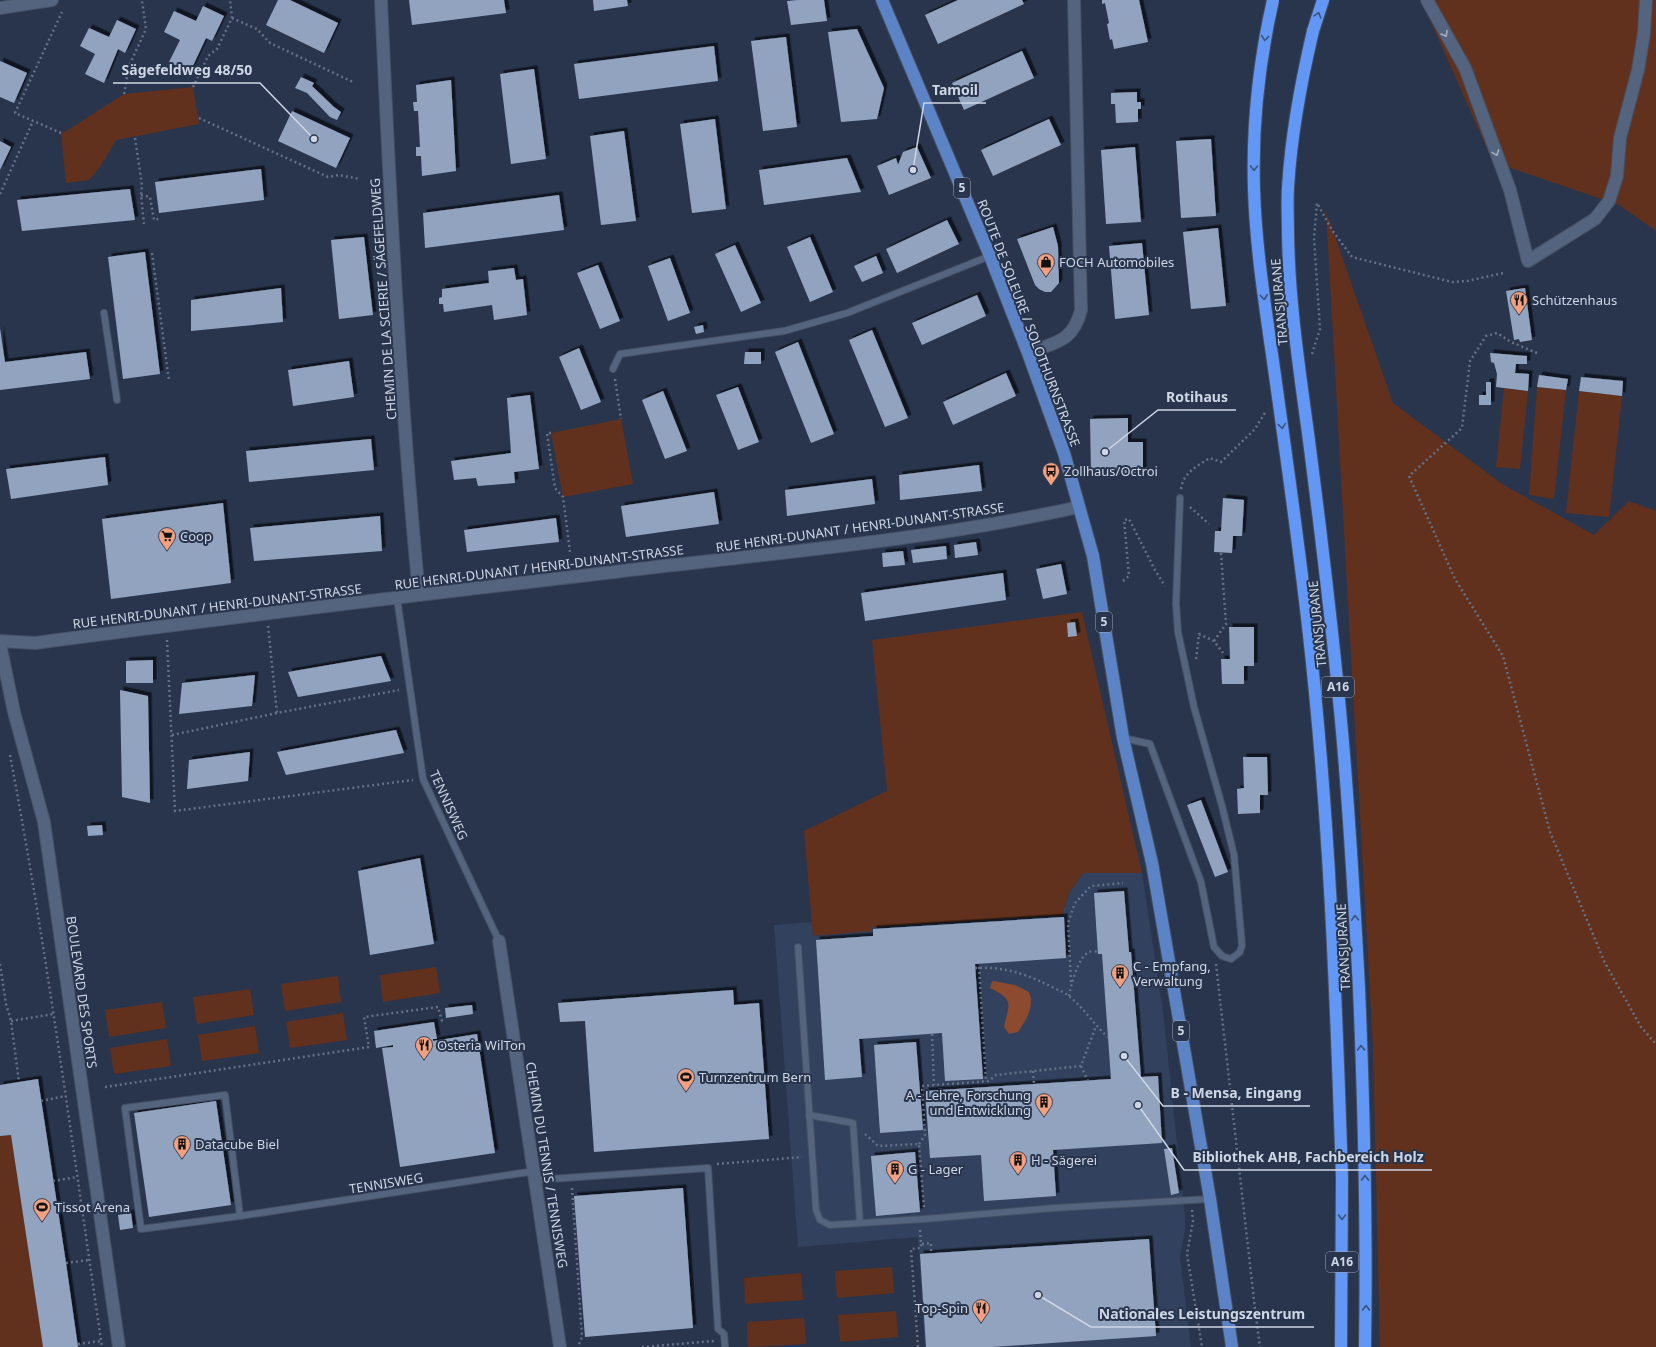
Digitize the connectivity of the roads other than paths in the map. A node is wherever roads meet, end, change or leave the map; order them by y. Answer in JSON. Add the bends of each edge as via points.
{"nodes":[{"id":1,"x":52,"y":0,"type":"edge"},
{"id":2,"x":381,"y":0,"type":"edge"},
{"id":3,"x":882,"y":0,"type":"edge"},
{"id":4,"x":1074,"y":0,"type":"edge"},
{"id":5,"x":1273,"y":0,"type":"edge"},
{"id":6,"x":1323,"y":0,"type":"edge"},
{"id":7,"x":1427,"y":0,"type":"edge"},
{"id":8,"x":1646,"y":0,"type":"edge"},
{"id":9,"x":0,"y":8,"type":"edge"},
{"id":10,"x":990,"y":256,"type":"junction"},
{"id":11,"x":104,"y":313,"type":"dead end"},
{"id":12,"x":1028,"y":353,"type":"junction"},
{"id":13,"x":613,"y":368,"type":"road end"},
{"id":14,"x":117,"y":400,"type":"dead end"},
{"id":15,"x":1180,"y":498,"type":"road end"},
{"id":16,"x":1079,"y":507,"type":"junction"},
{"id":17,"x":419,"y":595,"type":"junction"},
{"id":18,"x":397,"y":598,"type":"junction"},
{"id":19,"x":0,"y":640,"type":"edge"},
{"id":20,"x":0,"y":644,"type":"edge"},
{"id":21,"x":1123,"y":738,"type":"junction"},
{"id":22,"x":499,"y":941,"type":"joint"},
{"id":23,"x":798,"y":947,"type":"dead end"},
{"id":24,"x":809,"y":1114,"type":"junction"},
{"id":25,"x":535,"y":1176,"type":"junction"},
{"id":26,"x":1210,"y":1199,"type":"junction"},
{"id":27,"x":240,"y":1216,"type":"junction"},
{"id":28,"x":860,"y":1223,"type":"junction"},
{"id":29,"x":119,"y":1347,"type":"edge"},
{"id":30,"x":560,"y":1347,"type":"edge"},
{"id":31,"x":725,"y":1347,"type":"edge"},
{"id":32,"x":1232,"y":1347,"type":"edge"},
{"id":33,"x":1341,"y":1347,"type":"edge"},
{"id":34,"x":1365,"y":1347,"type":"edge"}],
"edges":[{"from":1,"to":9,"type":"street"},
{"from":2,"to":17,"type":"street","name":"CHEMIN DE LA SCIERIE / SÄGEFELDWEG","via":[[398,338]]},
{"from":3,"to":10,"type":"main road","name":"ROUTE DE SOLEURE / SOLOTHURNSTRASSE","number":"5"},
{"from":4,"to":12,"type":"street","via":[[1081,310],[1067,336]]},
{"from":5,"to":33,"type":"highway","name":"TRANSJURANE","number":"A16","one_way":true,"bridge":true,"via":[[1265,34],[1259,84],[1254,136],[1254,189],[1259,261],[1308,629],[1325,813],[1331,895],[1342,1178]]},
{"from":34,"to":6,"type":"highway","name":"TRANSJURANE","number":"A16","one_way":true,"bridge":true,"via":[[1366,1218],[1362,1050],[1351,834],[1329,605],[1298,364],[1288,253],[1287,191],[1293,131],[1302,78]]},
{"from":7,"to":8,"type":"street","one_way":true,"via":[[1465,68],[1510,190],[1528,261],[1596,219],[1609,201],[1617,176],[1620,138],[1638,70]]},
{"from":10,"to":12,"type":"main road","name":"ROUTE DE SOLEURE / SOLOTHURNSTRASSE","number":"5"},
{"from":10,"to":13,"type":"lane","via":[[847,313],[784,331],[620,354]]},
{"from":11,"to":14,"type":"lane"},
{"from":12,"to":16,"type":"main road","name":"ROUTE DE SOLEURE / SOLOTHURNSTRASSE","number":"5","via":[[1064,453]]},
{"from":15,"to":21,"type":"lane","via":[[1176,604],[1178,632],[1194,707],[1234,855],[1242,945],[1240,952],[1232,959],[1222,956],[1214,948],[1201,882],[1150,744]]},
{"from":16,"to":17,"type":"street","name":"RUE HENRI-DUNANT / HENRI-DUNANT-STRASSE","via":[[956,531]]},
{"from":16,"to":21,"type":"main road","name":"ROUTE DE SOLEURE / SOLOTHURNSTRASSE","number":"5","via":[[1093,556]]},
{"from":17,"to":18,"type":"street","name":"RUE HENRI-DUNANT / HENRI-DUNANT-STRASSE"},
{"from":18,"to":19,"type":"street","name":"RUE HENRI-DUNANT / HENRI-DUNANT-STRASSE","via":[[35,643]]},
{"from":18,"to":22,"type":"lane","name":"TENNISWEG","via":[[423,779]]},
{"from":20,"to":29,"type":"street","name":"BOULEVARD DES SPORTS","via":[[14,712],[44,822]]},
{"from":21,"to":26,"type":"main road","name":"ROUTE DE SOLEURE / SOLOTHURNSTRASSE","number":"5","via":[[1152,863]]},
{"from":22,"to":25,"type":"street","name":"CHEMIN DU TENNIS / TENNISWEG"},
{"from":23,"to":24,"type":"lane"},
{"from":24,"to":28,"type":"lane","via":[[853,1123]]},
{"from":24,"to":28,"type":"lane","via":[[816,1210],[820,1220],[830,1225]]},
{"from":25,"to":27,"type":"lane","name":"TENNISWEG"},
{"from":25,"to":30,"type":"street","name":"CHEMIN DU TENNIS / TENNISWEG"},
{"from":25,"to":31,"type":"lane","name":"TENNISWEG","via":[[571,1177],[708,1168],[718,1329],[724,1334]]},
{"from":26,"to":28,"type":"lane"},
{"from":26,"to":32,"type":"main road","name":"ROUTE DE SOLEURE / SOLOTHURNSTRASSE","number":"5"},
{"from":27,"to":27,"type":"lane","name":"TENNISWEG","via":[[140,1229],[125,1108],[225,1095]]}]}
